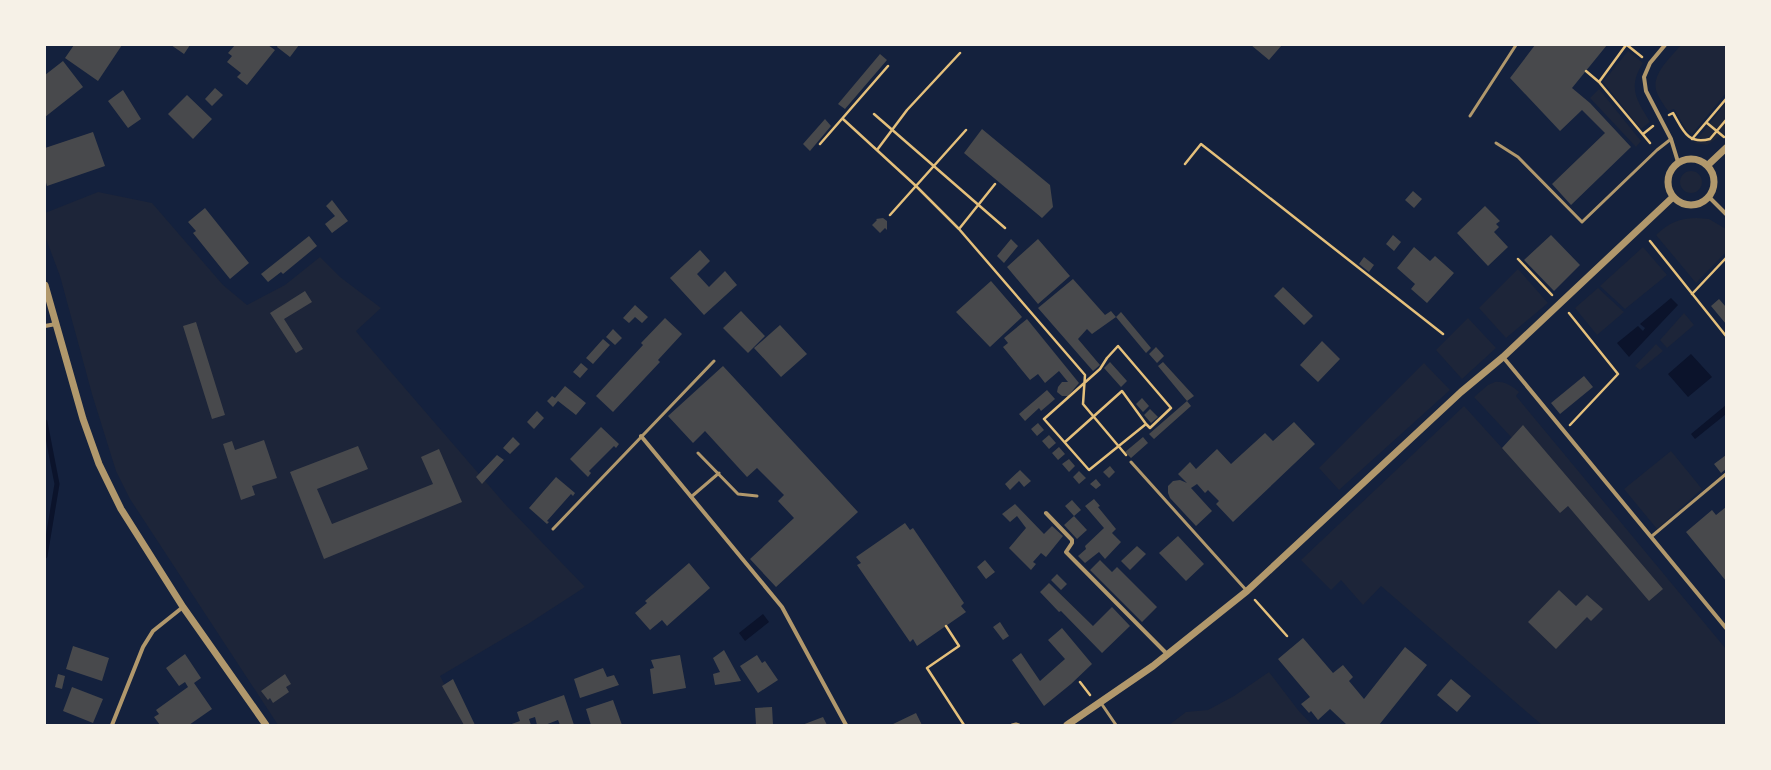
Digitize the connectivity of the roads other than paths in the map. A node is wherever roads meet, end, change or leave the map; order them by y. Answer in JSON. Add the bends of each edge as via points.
{"nodes":[{"id":1,"x":1516,"y":45,"type":"edge"},
{"id":2,"x":1665,"y":45,"type":"edge"},
{"id":3,"x":1470,"y":116,"type":"dead end"},
{"id":4,"x":1671,"y":139,"type":"junction"},
{"id":5,"x":1496,"y":143,"type":"dead end"},
{"id":6,"x":1726,"y":148,"type":"edge"},
{"id":7,"x":1678,"y":162,"type":"junction"},
{"id":8,"x":1708,"y":165,"type":"junction"},
{"id":9,"x":1673,"y":197,"type":"junction"},
{"id":10,"x":1709,"y":197,"type":"junction"},
{"id":11,"x":1726,"y":214,"type":"edge"},
{"id":12,"x":45,"y":285,"type":"edge"},
{"id":13,"x":56,"y":324,"type":"junction"},
{"id":14,"x":45,"y":326,"type":"edge"},
{"id":15,"x":1503,"y":356,"type":"junction"},
{"id":16,"x":714,"y":361,"type":"dead end"},
{"id":17,"x":641,"y":436,"type":"junction"},
{"id":18,"x":698,"y":453,"type":"dead end"},
{"id":19,"x":1131,"y":462,"type":"road end"},
{"id":20,"x":719,"y":474,"type":"junction"},
{"id":21,"x":1726,"y":474,"type":"edge"},
{"id":22,"x":757,"y":496,"type":"dead end"},
{"id":23,"x":691,"y":497,"type":"junction"},
{"id":24,"x":1046,"y":513,"type":"dead end"},
{"id":25,"x":553,"y":529,"type":"dead end"},
{"id":26,"x":1652,"y":536,"type":"junction"},
{"id":27,"x":1246,"y":590,"type":"junction"},
{"id":28,"x":183,"y":606,"type":"junction"},
{"id":29,"x":1726,"y":628,"type":"edge"},
{"id":30,"x":1168,"y":654,"type":"junction"},
{"id":31,"x":1101,"y":702,"type":"junction"},
{"id":32,"x":112,"y":725,"type":"edge"},
{"id":33,"x":266,"y":725,"type":"edge"},
{"id":34,"x":846,"y":725,"type":"edge"},
{"id":35,"x":1012,"y":725,"type":"edge"},
{"id":36,"x":1019,"y":725,"type":"edge"},
{"id":37,"x":1067,"y":725,"type":"edge"},
{"id":38,"x":1116,"y":725,"type":"edge"}],
"edges":[{"from":1,"to":3,"type":"lane"},
{"from":2,"to":4,"type":"street","via":[[1650,63],[1644,77],[1646,91]]},
{"from":4,"to":5,"type":"lane","via":[[1582,222],[1518,157]]},
{"from":4,"to":7,"type":"street"},
{"from":6,"to":8,"type":"street"},
{"from":7,"to":8,"type":"street","via":[[1694,158]]},
{"from":7,"to":9,"type":"street","via":[[1672,167],[1668,182]]},
{"from":8,"to":10,"type":"street","via":[[1714,177],[1713,191]]},
{"from":9,"to":10,"type":"street","via":[[1687,205],[1703,202]]},
{"from":9,"to":15,"type":"street"},
{"from":10,"to":11,"type":"street"},
{"from":12,"to":13,"type":"street"},
{"from":13,"to":14,"type":"street"},
{"from":13,"to":28,"type":"street","via":[[83,419],[99,464],[121,509]]},
{"from":15,"to":26,"type":"street"},
{"from":15,"to":27,"type":"street"},
{"from":16,"to":17,"type":"lane"},
{"from":17,"to":23,"type":"street"},
{"from":17,"to":25,"type":"lane"},
{"from":18,"to":20,"type":"lane"},
{"from":19,"to":27,"type":"lane"},
{"from":20,"to":22,"type":"lane","via":[[738,494]]},
{"from":20,"to":23,"type":"lane"},
{"from":21,"to":26,"type":"lane"},
{"from":23,"to":34,"type":"street","via":[[782,607]]},
{"from":24,"to":30,"type":"street","via":[[1072,540],[1066,552]]},
{"from":26,"to":29,"type":"street"},
{"from":27,"to":30,"type":"street"},
{"from":28,"to":32,"type":"street","via":[[149,636]]},
{"from":28,"to":33,"type":"street"},
{"from":30,"to":31,"type":"street"},
{"from":31,"to":37,"type":"street"},
{"from":31,"to":38,"type":"lane"},
{"from":35,"to":36,"type":"lane"}]}
